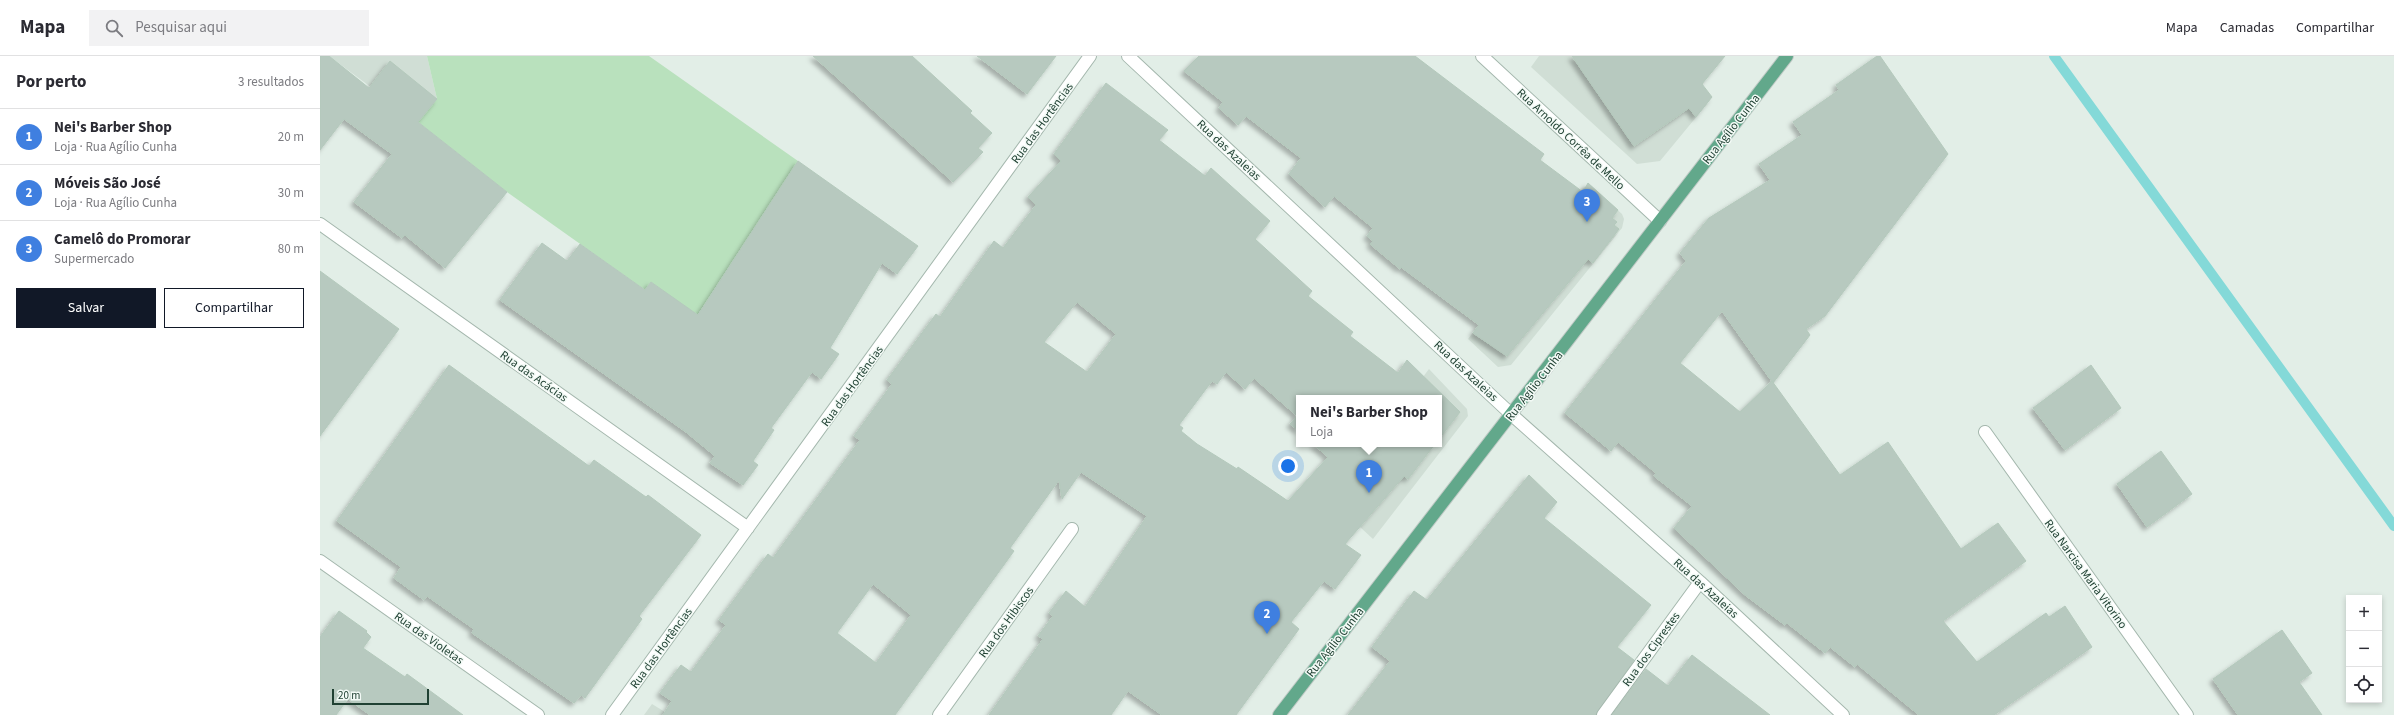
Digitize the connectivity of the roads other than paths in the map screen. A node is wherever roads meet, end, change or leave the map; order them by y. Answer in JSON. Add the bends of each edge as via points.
{"nodes":[{"id":1,"x":1090,"y":56,"type":"edge"},
{"id":2,"x":1128,"y":56,"type":"edge"},
{"id":3,"x":1482,"y":56,"type":"edge"},
{"id":4,"x":1787,"y":56,"type":"edge"},
{"id":5,"x":1660,"y":221,"type":"junction"},
{"id":6,"x":320,"y":224,"type":"edge"},
{"id":7,"x":1512,"y":415,"type":"junction"},
{"id":8,"x":1985,"y":432,"type":"dead end"},
{"id":9,"x":748,"y":528,"type":"junction"},
{"id":10,"x":1072,"y":529,"type":"dead end"},
{"id":11,"x":320,"y":561,"type":"edge"},
{"id":12,"x":1700,"y":582,"type":"junction"},
{"id":13,"x":538,"y":715,"type":"edge"},
{"id":14,"x":612,"y":715,"type":"edge"},
{"id":15,"x":939,"y":715,"type":"edge"},
{"id":16,"x":1279,"y":715,"type":"edge"},
{"id":17,"x":1603,"y":715,"type":"edge"},
{"id":18,"x":1843,"y":715,"type":"edge"},
{"id":19,"x":2187,"y":715,"type":"edge"}],
"edges":[{"from":1,"to":9,"type":"street","name":"Rua das Hortências"},
{"from":2,"to":7,"type":"street","name":"Rua das Azaleias"},
{"from":3,"to":5,"type":"street","name":"Rua Arnoldo Corrêa de Mello"},
{"from":4,"to":5,"type":"main road","name":"Rua Agílio Cunha"},
{"from":5,"to":7,"type":"main road","name":"Rua Agílio Cunha"},
{"from":6,"to":9,"type":"street","name":"Rua das Acácias"},
{"from":7,"to":12,"type":"street","name":"Rua das Azaleias"},
{"from":7,"to":16,"type":"main road","name":"Rua Agílio Cunha"},
{"from":8,"to":19,"type":"street","name":"Rua Narcisa Maria Vitorino"},
{"from":9,"to":14,"type":"street","name":"Rua das Hortências"},
{"from":10,"to":15,"type":"street","name":"Rua dos Hibiscos"},
{"from":11,"to":13,"type":"street","name":"Rua das Violetas"},
{"from":12,"to":17,"type":"street","name":"Rua dos Ciprestes"},
{"from":12,"to":18,"type":"street","name":"Rua das Azaleias"}]}
